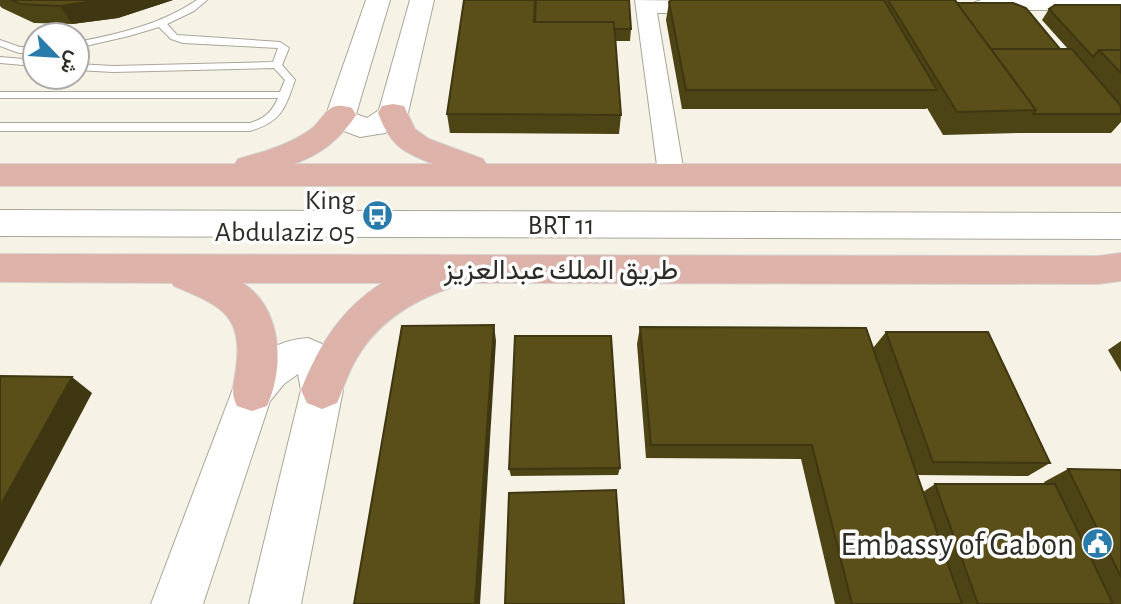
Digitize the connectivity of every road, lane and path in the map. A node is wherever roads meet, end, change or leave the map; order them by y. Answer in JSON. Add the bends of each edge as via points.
{"nodes":[{"id":1,"x":203,"y":0,"type":"edge"},
{"id":2,"x":378,"y":0,"type":"edge"},
{"id":3,"x":422,"y":0,"type":"edge"},
{"id":4,"x":645,"y":3,"type":"edge"},
{"id":5,"x":1016,"y":3,"type":"edge"},
{"id":6,"x":1121,"y":4,"type":"edge"},
{"id":7,"x":964,"y":6,"type":"edge"},
{"id":8,"x":729,"y":7,"type":"edge"},
{"id":9,"x":161,"y":23,"type":"junction"},
{"id":10,"x":1036,"y":27,"type":"edge"},
{"id":11,"x":91,"y":41,"type":"edge"},
{"id":12,"x":0,"y":43,"type":"edge"},
{"id":13,"x":21,"y":50,"type":"edge"},
{"id":14,"x":0,"y":60,"type":"edge"},
{"id":15,"x":21,"y":62,"type":"edge"},
{"id":16,"x":277,"y":65,"type":"junction"},
{"id":17,"x":91,"y":68,"type":"edge"},
{"id":18,"x":0,"y":95,"type":"edge"},
{"id":19,"x":284,"y":95,"type":"junction"},
{"id":20,"x":393,"y":113,"type":"junction"},
{"id":21,"x":341,"y":115,"type":"junction"},
{"id":22,"x":0,"y":127,"type":"edge"},
{"id":23,"x":671,"y":173,"type":"junction"},
{"id":24,"x":494,"y":174,"type":"junction"},
{"id":25,"x":0,"y":175,"type":"edge"},
{"id":26,"x":1121,"y":175,"type":"edge"},
{"id":27,"x":211,"y":177,"type":"junction"},
{"id":28,"x":0,"y":223,"type":"edge"},
{"id":29,"x":1121,"y":226,"type":"edge"},
{"id":30,"x":0,"y":268,"type":"edge"},
{"id":31,"x":172,"y":269,"type":"junction"},
{"id":32,"x":477,"y":269,"type":"junction"},
{"id":33,"x":1113,"y":271,"type":"edge"},
{"id":34,"x":322,"y":390,"type":"junction"},
{"id":35,"x":252,"y":392,"type":"junction"},
{"id":36,"x":177,"y":604,"type":"edge"},
{"id":37,"x":275,"y":604,"type":"edge"}],
"edges":[{"from":1,"to":9,"type":"lane"},
{"from":2,"to":21,"type":"main road"},
{"from":3,"to":20,"type":"main road"},
{"from":4,"to":8,"type":"street"},
{"from":4,"to":23,"type":"street"},
{"from":5,"to":6,"type":"street"},
{"from":5,"to":7,"type":"street"},
{"from":5,"to":10,"type":"street"},
{"from":9,"to":11,"type":"lane"},
{"from":9,"to":16,"type":"lane","via":[[183,40],[280,45],[284,48]]},
{"from":12,"to":13,"type":"lane"},
{"from":14,"to":15,"type":"lane"},
{"from":16,"to":17,"type":"lane"},
{"from":16,"to":19,"type":"lane","via":[[290,80]]},
{"from":18,"to":19,"type":"lane"},
{"from":19,"to":22,"type":"lane","via":[[278,113],[250,127]]},
{"from":20,"to":21,"type":"main road","via":[[381,125],[368,128],[354,126]]},
{"from":20,"to":24,"type":"main road","via":[[402,135],[418,146]]},
{"from":21,"to":27,"type":"main road","via":[[333,130],[318,141]]},
{"from":23,"to":24,"type":"main road"},
{"from":23,"to":26,"type":"main road"},
{"from":24,"to":27,"type":"main road"},
{"from":25,"to":27,"type":"main road"},
{"from":28,"to":29,"type":"main road","name":"BRT 11"},
{"from":30,"to":31,"type":"main road","name":"طريق الملك عبدالعزيز"},
{"from":31,"to":32,"type":"main road","name":"طريق الملك عبدالعزيز"},
{"from":31,"to":35,"type":"main road","via":[[242,304],[258,341]]},
{"from":32,"to":33,"type":"main road","name":"طريق الملك عبدالعزيز"},
{"from":32,"to":34,"type":"main road","via":[[415,282],[368,313],[330,365]]},
{"from":34,"to":35,"type":"main road","via":[[317,365],[308,356],[296,355],[270,368]]},
{"from":34,"to":37,"type":"main road"},
{"from":35,"to":36,"type":"main road"}]}
